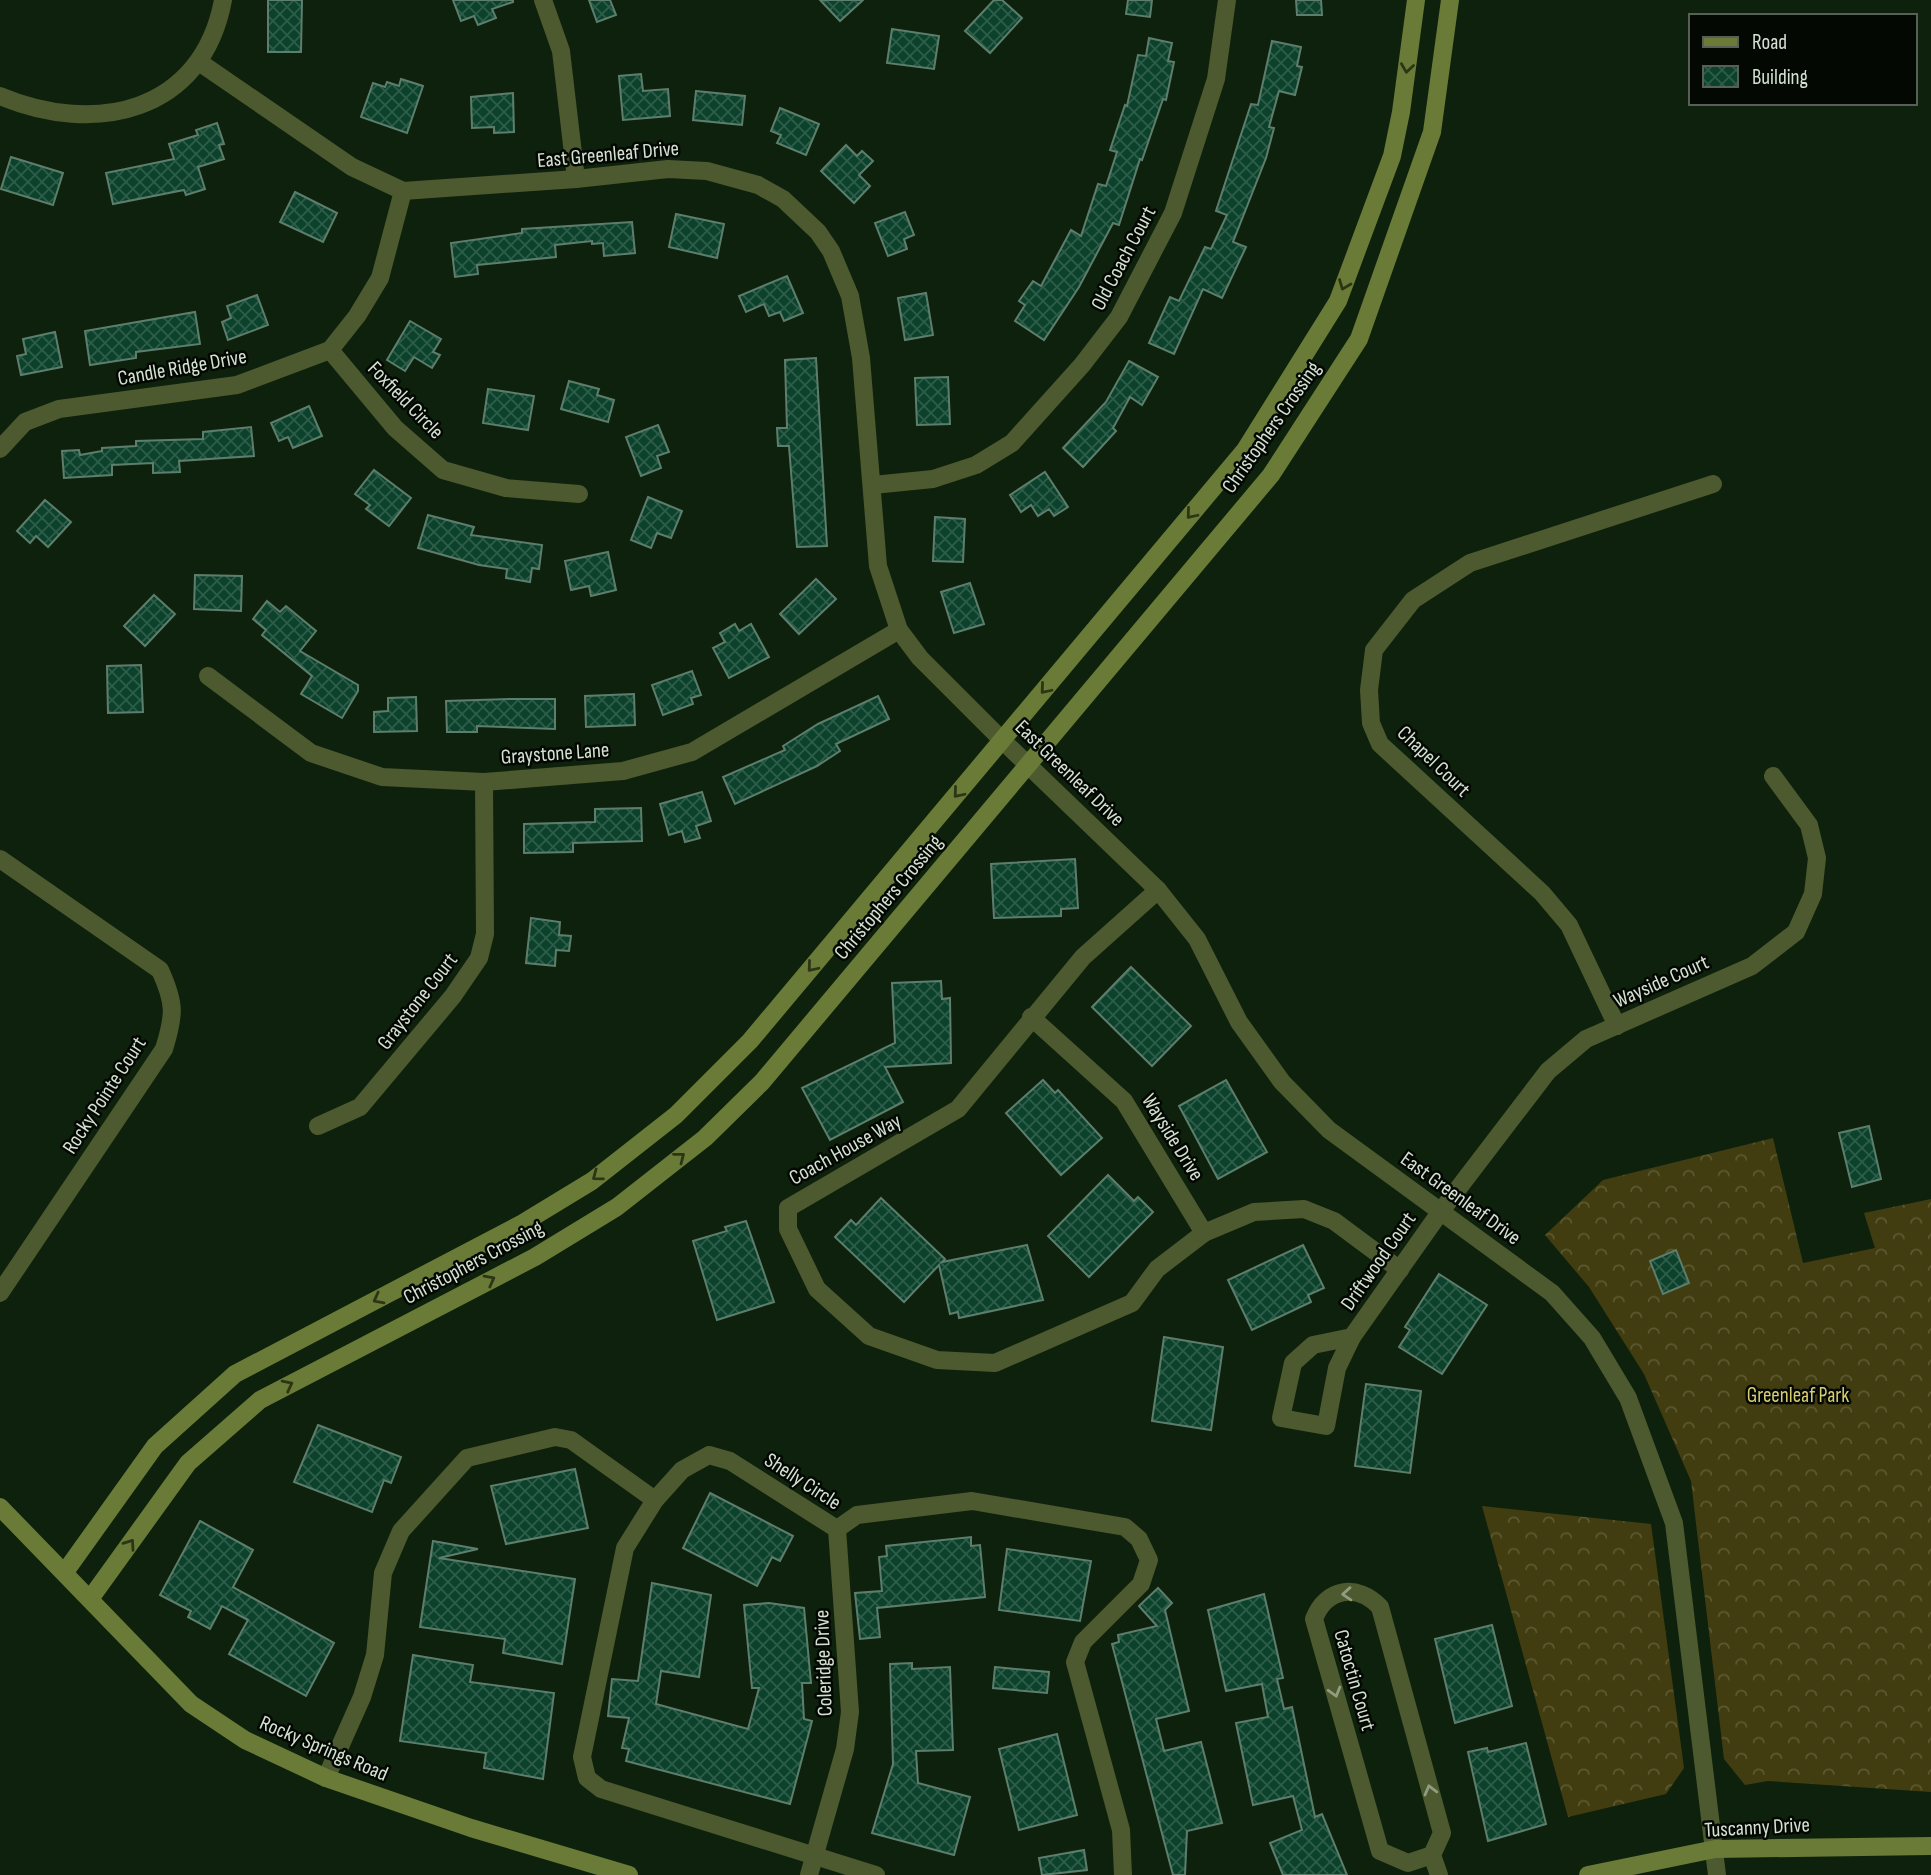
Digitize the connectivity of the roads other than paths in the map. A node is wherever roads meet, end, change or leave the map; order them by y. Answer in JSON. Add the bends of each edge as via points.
{"nodes":[{"id":1,"x":223,"y":0,"type":"edge"},
{"id":2,"x":543,"y":0,"type":"edge"},
{"id":3,"x":1227,"y":0,"type":"edge"},
{"id":4,"x":1416,"y":0,"type":"edge"},
{"id":5,"x":1450,"y":0,"type":"edge"},
{"id":6,"x":199,"y":62,"type":"junction"},
{"id":7,"x":0,"y":96,"type":"edge"},
{"id":8,"x":576,"y":179,"type":"junction"},
{"id":9,"x":403,"y":191,"type":"junction"},
{"id":10,"x":330,"y":350,"type":"junction"},
{"id":11,"x":0,"y":449,"type":"edge"},
{"id":12,"x":1713,"y":484,"type":"dead end"},
{"id":13,"x":873,"y":485,"type":"junction"},
{"id":14,"x":579,"y":494,"type":"dead end"},
{"id":15,"x":899,"y":630,"type":"junction"},
{"id":16,"x":208,"y":676,"type":"dead end"},
{"id":17,"x":1002,"y":740,"type":"junction"},
{"id":18,"x":1029,"y":763,"type":"junction"},
{"id":19,"x":1773,"y":776,"type":"dead end"},
{"id":20,"x":484,"y":782,"type":"junction"},
{"id":21,"x":0,"y":859,"type":"edge"},
{"id":22,"x":1158,"y":890,"type":"junction"},
{"id":23,"x":1031,"y":1017,"type":"junction"},
{"id":24,"x":1617,"y":1026,"type":"junction"},
{"id":25,"x":318,"y":1126,"type":"dead end"},
{"id":26,"x":1441,"y":1211,"type":"junction"},
{"id":27,"x":1205,"y":1233,"type":"junction"},
{"id":28,"x":1400,"y":1270,"type":"junction"},
{"id":29,"x":0,"y":1293,"type":"edge"},
{"id":30,"x":1352,"y":1337,"type":"junction"},
{"id":31,"x":655,"y":1500,"type":"junction"},
{"id":32,"x":0,"y":1507,"type":"edge"},
{"id":33,"x":836,"y":1529,"type":"junction"},
{"id":34,"x":65,"y":1572,"type":"junction"},
{"id":35,"x":90,"y":1600,"type":"junction"},
{"id":36,"x":326,"y":1778,"type":"junction"},
{"id":37,"x":1931,"y":1846,"type":"edge"},
{"id":38,"x":1715,"y":1849,"type":"junction"},
{"id":39,"x":1432,"y":1855,"type":"junction"},
{"id":40,"x":814,"y":1857,"type":"junction"},
{"id":41,"x":1410,"y":1869,"type":"edge"},
{"id":42,"x":629,"y":1875,"type":"edge"},
{"id":43,"x":809,"y":1875,"type":"edge"},
{"id":44,"x":876,"y":1875,"type":"edge"},
{"id":45,"x":1122,"y":1875,"type":"edge"},
{"id":46,"x":1439,"y":1875,"type":"edge"},
{"id":47,"x":1588,"y":1875,"type":"edge"},
{"id":48,"x":1717,"y":1875,"type":"edge"}],
"edges":[{"from":1,"to":6,"type":"street","via":[[215,34]]},
{"from":2,"to":8,"type":"street","via":[[561,51]]},
{"from":3,"to":13,"type":"street","name":"Old Coach Court","via":[[1216,79],[1173,213],[1119,317],[1012,443],[976,465],[933,479]]},
{"from":4,"to":17,"type":"street","name":"Christophers Crossing","one_way":true,"via":[[1392,156],[1338,301],[1244,450]]},
{"from":5,"to":18,"type":"street","name":"Christophers Crossing","via":[[1432,132],[1359,339],[1271,475]]},
{"from":6,"to":7,"type":"street","via":[[162,94],[100,116],[39,110]]},
{"from":6,"to":9,"type":"street","name":"East Greenleaf Drive","via":[[352,167]]},
{"from":8,"to":9,"type":"street","name":"East Greenleaf Drive"},
{"from":8,"to":13,"type":"street","name":"East Greenleaf Drive","via":[[668,169],[706,171],[758,185],[802,215],[831,251],[850,296]]},
{"from":9,"to":10,"type":"street","via":[[380,278]]},
{"from":10,"to":11,"type":"street","name":"Candle Ridge Drive","via":[[237,384],[60,409],[25,422]]},
{"from":10,"to":14,"type":"street","name":"Foxfield Circle","via":[[395,428],[443,470],[506,488]]},
{"from":12,"to":24,"type":"street","name":"Chapel Court","via":[[1470,563],[1413,600],[1374,650],[1368,690],[1371,723],[1380,744],[1569,925]]},
{"from":13,"to":15,"type":"street","name":"East Greenleaf Drive","via":[[878,566]]},
{"from":15,"to":17,"type":"street","name":"East Greenleaf Drive","via":[[920,658]]},
{"from":15,"to":20,"type":"street","name":"Graystone Lane","via":[[692,752],[623,771]]},
{"from":16,"to":20,"type":"street","name":"Graystone Lane","via":[[311,753],[382,776]]},
{"from":17,"to":18,"type":"street","name":"East Greenleaf Drive"},
{"from":17,"to":34,"type":"street","name":"Christophers Crossing","one_way":true,"via":[[750,1041],[676,1115],[592,1181],[523,1223],[235,1374],[155,1446]]},
{"from":18,"to":22,"type":"street","name":"East Greenleaf Drive"},
{"from":35,"to":18,"type":"street","name":"Christophers Crossing","one_way":true,"via":[[188,1463],[260,1400],[535,1257],[617,1207],[705,1138],[762,1082]]},
{"from":19,"to":24,"type":"street","name":"Wayside Court","via":[[1809,825],[1817,858],[1813,894],[1796,932],[1752,965]]},
{"from":20,"to":25,"type":"street","name":"Graystone Court","via":[[485,934],[479,958],[360,1108]]},
{"from":21,"to":29,"type":"street","name":"Rocky Pointe Court","via":[[160,970],[174,1016],[163,1049]]},
{"from":22,"to":23,"type":"street","name":"Coach House Way","via":[[1083,957]]},
{"from":22,"to":26,"type":"street","name":"East Greenleaf Drive","via":[[1197,939],[1239,1022],[1282,1082],[1329,1130]]},
{"from":23,"to":27,"type":"street","name":"Wayside Drive","via":[[1124,1101]]},
{"from":23,"to":27,"type":"street","name":"Coach House Way","via":[[958,1109],[788,1209],[788,1229],[817,1289],[869,1336],[937,1360],[995,1363],[1132,1303],[1157,1269]]},
{"from":24,"to":26,"type":"street","name":"Wayside Court","via":[[1586,1040],[1548,1071]]},
{"from":26,"to":28,"type":"street","name":"Driftwood Court"},
{"from":26,"to":38,"type":"street","name":"East Greenleaf Drive","via":[[1552,1293],[1592,1338],[1628,1398],[1674,1523]]},
{"from":27,"to":28,"type":"street","name":"Coach House Way","via":[[1254,1212],[1304,1209],[1334,1221]]},
{"from":28,"to":30,"type":"street","name":"Driftwood Court"},
{"from":30,"to":30,"type":"street","name":"Driftwood Court","via":[[1313,1345],[1293,1363],[1281,1419],[1326,1426],[1337,1368]]},
{"from":31,"to":33,"type":"street","name":"Shelly Circle","via":[[682,1470],[709,1455],[730,1461]]},
{"from":31,"to":36,"type":"street","via":[[571,1440],[555,1437],[467,1458],[401,1531],[383,1573],[375,1655]]},
{"from":31,"to":40,"type":"street","name":"Shelly Circle","via":[[625,1548],[582,1757],[587,1777],[601,1788]]},
{"from":32,"to":34,"type":"street","name":"Rocky Springs Road"},
{"from":33,"to":40,"type":"street","name":"Coleridge Drive","via":[[850,1712],[845,1749]]},
{"from":33,"to":45,"type":"street","name":"Shelly Circle","via":[[857,1515],[972,1501],[1125,1527],[1139,1539],[1149,1560],[1141,1584],[1083,1642],[1075,1662],[1121,1830]]},
{"from":34,"to":35,"type":"street","name":"Rocky Springs Road"},
{"from":35,"to":36,"type":"street","name":"Rocky Springs Road","via":[[191,1704],[245,1740]]},
{"from":36,"to":42,"type":"street","name":"Rocky Springs Road"},
{"from":37,"to":38,"type":"street","name":"Tuscanny Drive"},
{"from":38,"to":47,"type":"street","name":"Tuscanny Drive"},
{"from":38,"to":48,"type":"street","name":"East Greenleaf Drive"},
{"from":39,"to":41,"type":"street","name":"Catoctin Court"},
{"from":39,"to":41,"type":"street","name":"Catoctin Court","one_way":true,"via":[[1442,1833],[1380,1607],[1358,1592],[1339,1593],[1320,1603],[1314,1619],[1380,1851]]},
{"from":39,"to":46,"type":"street"},
{"from":40,"to":43,"type":"street","name":"Coleridge Drive"},
{"from":40,"to":44,"type":"street","name":"Shelly Circle"}]}
